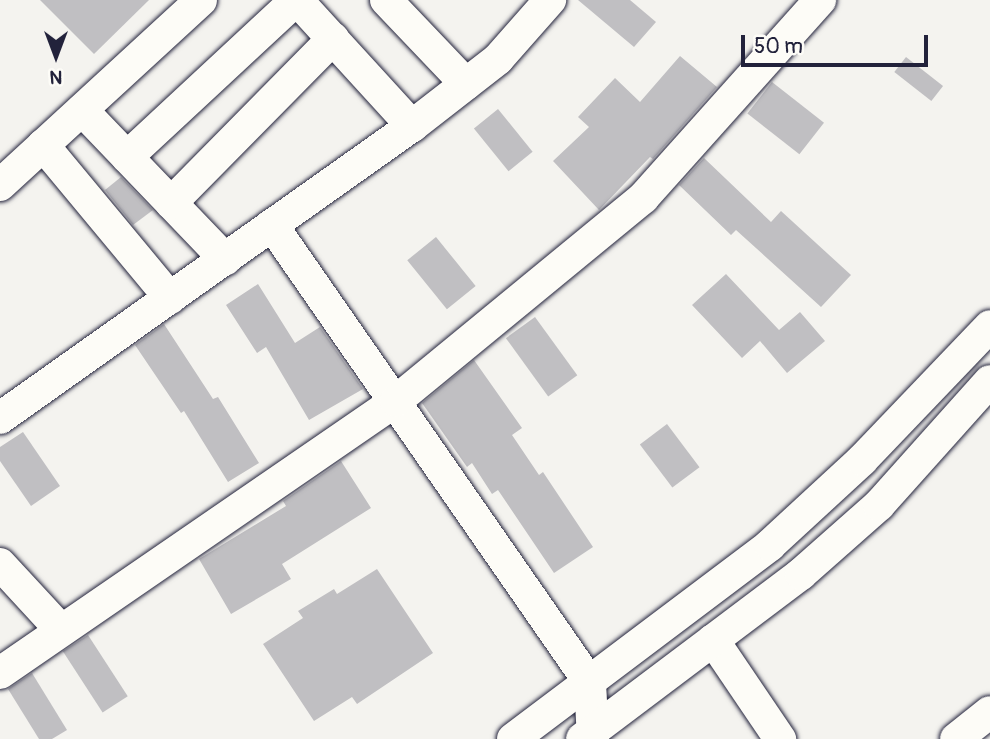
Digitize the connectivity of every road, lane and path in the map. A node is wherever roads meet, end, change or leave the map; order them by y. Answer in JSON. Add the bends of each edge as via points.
{"nodes":[{"id":1,"x":201,"y":0,"type":"edge"},
{"id":2,"x":297,"y":0,"type":"edge"},
{"id":3,"x":386,"y":0,"type":"edge"},
{"id":4,"x":550,"y":0,"type":"edge"},
{"id":5,"x":820,"y":0,"type":"edge"},
{"id":6,"x":333,"y":39,"type":"junction"},
{"id":7,"x":466,"y":84,"type":"junction"},
{"id":8,"x":82,"y":110,"type":"junction"},
{"id":9,"x":412,"y":126,"type":"junction"},
{"id":10,"x":43,"y":145,"type":"junction"},
{"id":11,"x":127,"y":157,"type":"junction"},
{"id":12,"x":0,"y":185,"type":"edge"},
{"id":13,"x":171,"y":204,"type":"junction"},
{"id":14,"x":272,"y":225,"type":"junction"},
{"id":15,"x":225,"y":259,"type":"junction"},
{"id":16,"x":170,"y":298,"type":"junction"},
{"id":17,"x":990,"y":327,"type":"edge"},
{"id":18,"x":990,"y":381,"type":"edge"},
{"id":19,"x":396,"y":401,"type":"junction"},
{"id":20,"x":0,"y":418,"type":"edge"},
{"id":21,"x":0,"y":564,"type":"edge"},
{"id":22,"x":61,"y":630,"type":"junction"},
{"id":23,"x":713,"y":640,"type":"junction"},
{"id":24,"x":0,"y":673,"type":"edge"},
{"id":25,"x":590,"y":682,"type":"junction"},
{"id":26,"x":990,"y":712,"type":"edge"},
{"id":27,"x":588,"y":737,"type":"edge"},
{"id":28,"x":513,"y":739,"type":"edge"},
{"id":29,"x":780,"y":739,"type":"edge"},
{"id":30,"x":956,"y":739,"type":"edge"}],
"edges":[{"from":1,"to":8,"type":"street"},
{"from":2,"to":6,"type":"street"},
{"from":2,"to":11,"type":"street"},
{"from":3,"to":7,"type":"street"},
{"from":4,"to":7,"type":"street","via":[[498,59]]},
{"from":5,"to":19,"type":"street","via":[[643,198]]},
{"from":6,"to":9,"type":"street"},
{"from":6,"to":13,"type":"street"},
{"from":7,"to":9,"type":"street"},
{"from":8,"to":10,"type":"street"},
{"from":8,"to":11,"type":"street"},
{"from":9,"to":14,"type":"street"},
{"from":10,"to":12,"type":"street"},
{"from":10,"to":16,"type":"street"},
{"from":11,"to":13,"type":"street"},
{"from":13,"to":15,"type":"street"},
{"from":14,"to":15,"type":"street"},
{"from":14,"to":19,"type":"street"},
{"from":15,"to":16,"type":"street"},
{"from":16,"to":20,"type":"street"},
{"from":17,"to":25,"type":"street","via":[[862,460],[770,545]]},
{"from":18,"to":23,"type":"street","via":[[878,505],[801,574]]},
{"from":19,"to":22,"type":"street"},
{"from":19,"to":25,"type":"street"},
{"from":21,"to":22,"type":"street"},
{"from":22,"to":24,"type":"street"},
{"from":23,"to":27,"type":"street"},
{"from":23,"to":29,"type":"street"},
{"from":25,"to":27,"type":"street"},
{"from":25,"to":28,"type":"street"},
{"from":26,"to":30,"type":"street"}]}
